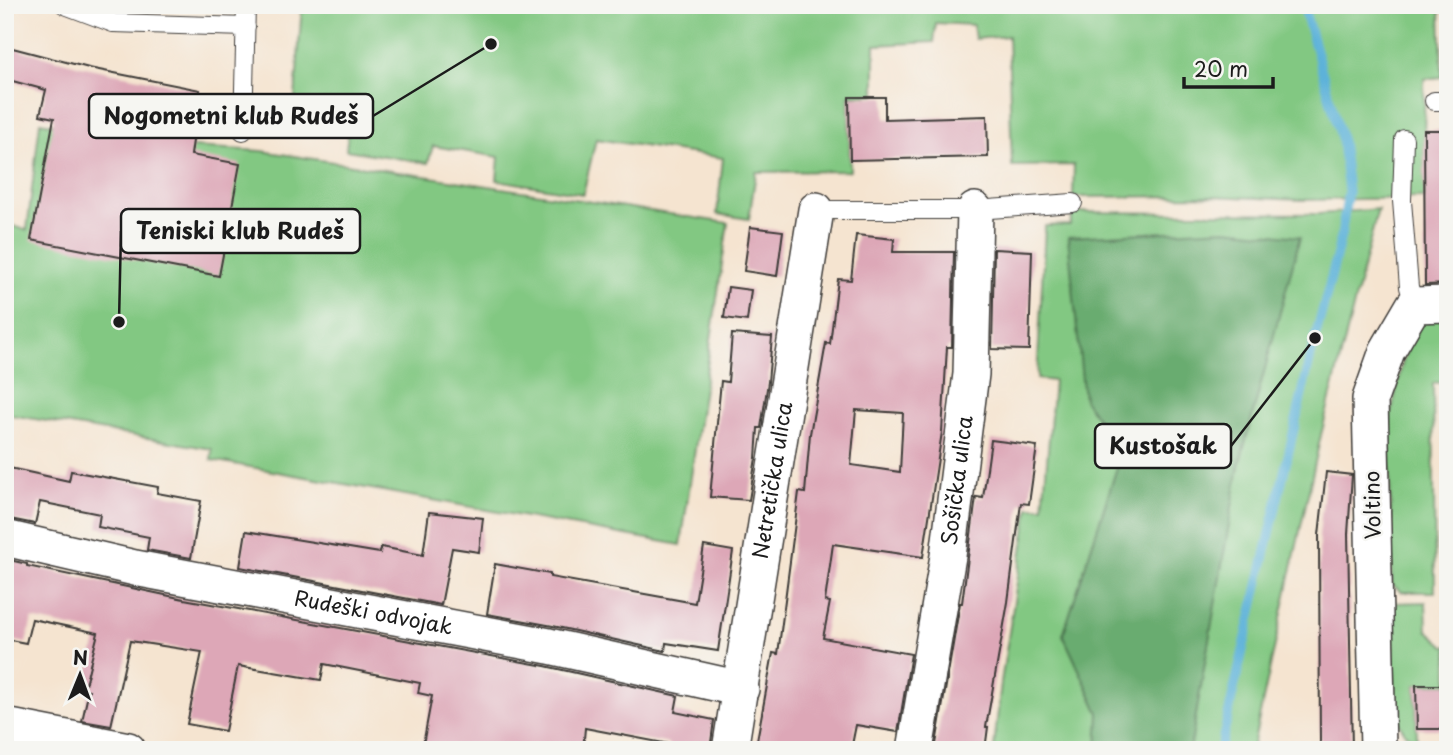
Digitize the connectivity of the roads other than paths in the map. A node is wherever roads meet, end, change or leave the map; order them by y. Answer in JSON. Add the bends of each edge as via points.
{"nodes":[{"id":1,"x":65,"y":5,"type":"edge"},
{"id":2,"x":246,"y":5,"type":"edge"},
{"id":3,"x":246,"y":27,"type":"junction"},
{"id":4,"x":243,"y":131,"type":"dead end"},
{"id":5,"x":1405,"y":139,"type":"dead end"},
{"id":6,"x":1073,"y":203,"type":"dead end"},
{"id":7,"x":816,"y":210,"type":"joint"},
{"id":8,"x":975,"y":210,"type":"junction"},
{"id":9,"x":1431,"y":304,"type":"edge"},
{"id":10,"x":5,"y":538,"type":"edge"},
{"id":11,"x":741,"y":689,"type":"junction"},
{"id":12,"x":5,"y":726,"type":"edge"},
{"id":13,"x":128,"y":750,"type":"edge"},
{"id":14,"x":730,"y":750,"type":"edge"},
{"id":15,"x":915,"y":750,"type":"edge"},
{"id":16,"x":1378,"y":750,"type":"edge"}],
"edges":[{"from":1,"to":3,"type":"lane","via":[[113,23]]},
{"from":2,"to":3,"type":"lane"},
{"from":3,"to":4,"type":"lane"},
{"from":5,"to":9,"type":"lane","via":[[1402,201],[1409,286]]},
{"from":6,"to":8,"type":"lane"},
{"from":7,"to":8,"type":"lane"},
{"from":7,"to":11,"type":"street","name":"Netretička ulica"},
{"from":8,"to":15,"type":"street","name":"Sošička ulica","via":[[971,374],[948,556]]},
{"from":9,"to":16,"type":"street","name":"Voltino","via":[[1387,351],[1370,399]]},
{"from":10,"to":11,"type":"street","name":"Rudeški odvojak","via":[[135,568],[549,646]]},
{"from":11,"to":14,"type":"street","name":"Netretička ulica"},
{"from":12,"to":13,"type":"street"}]}
